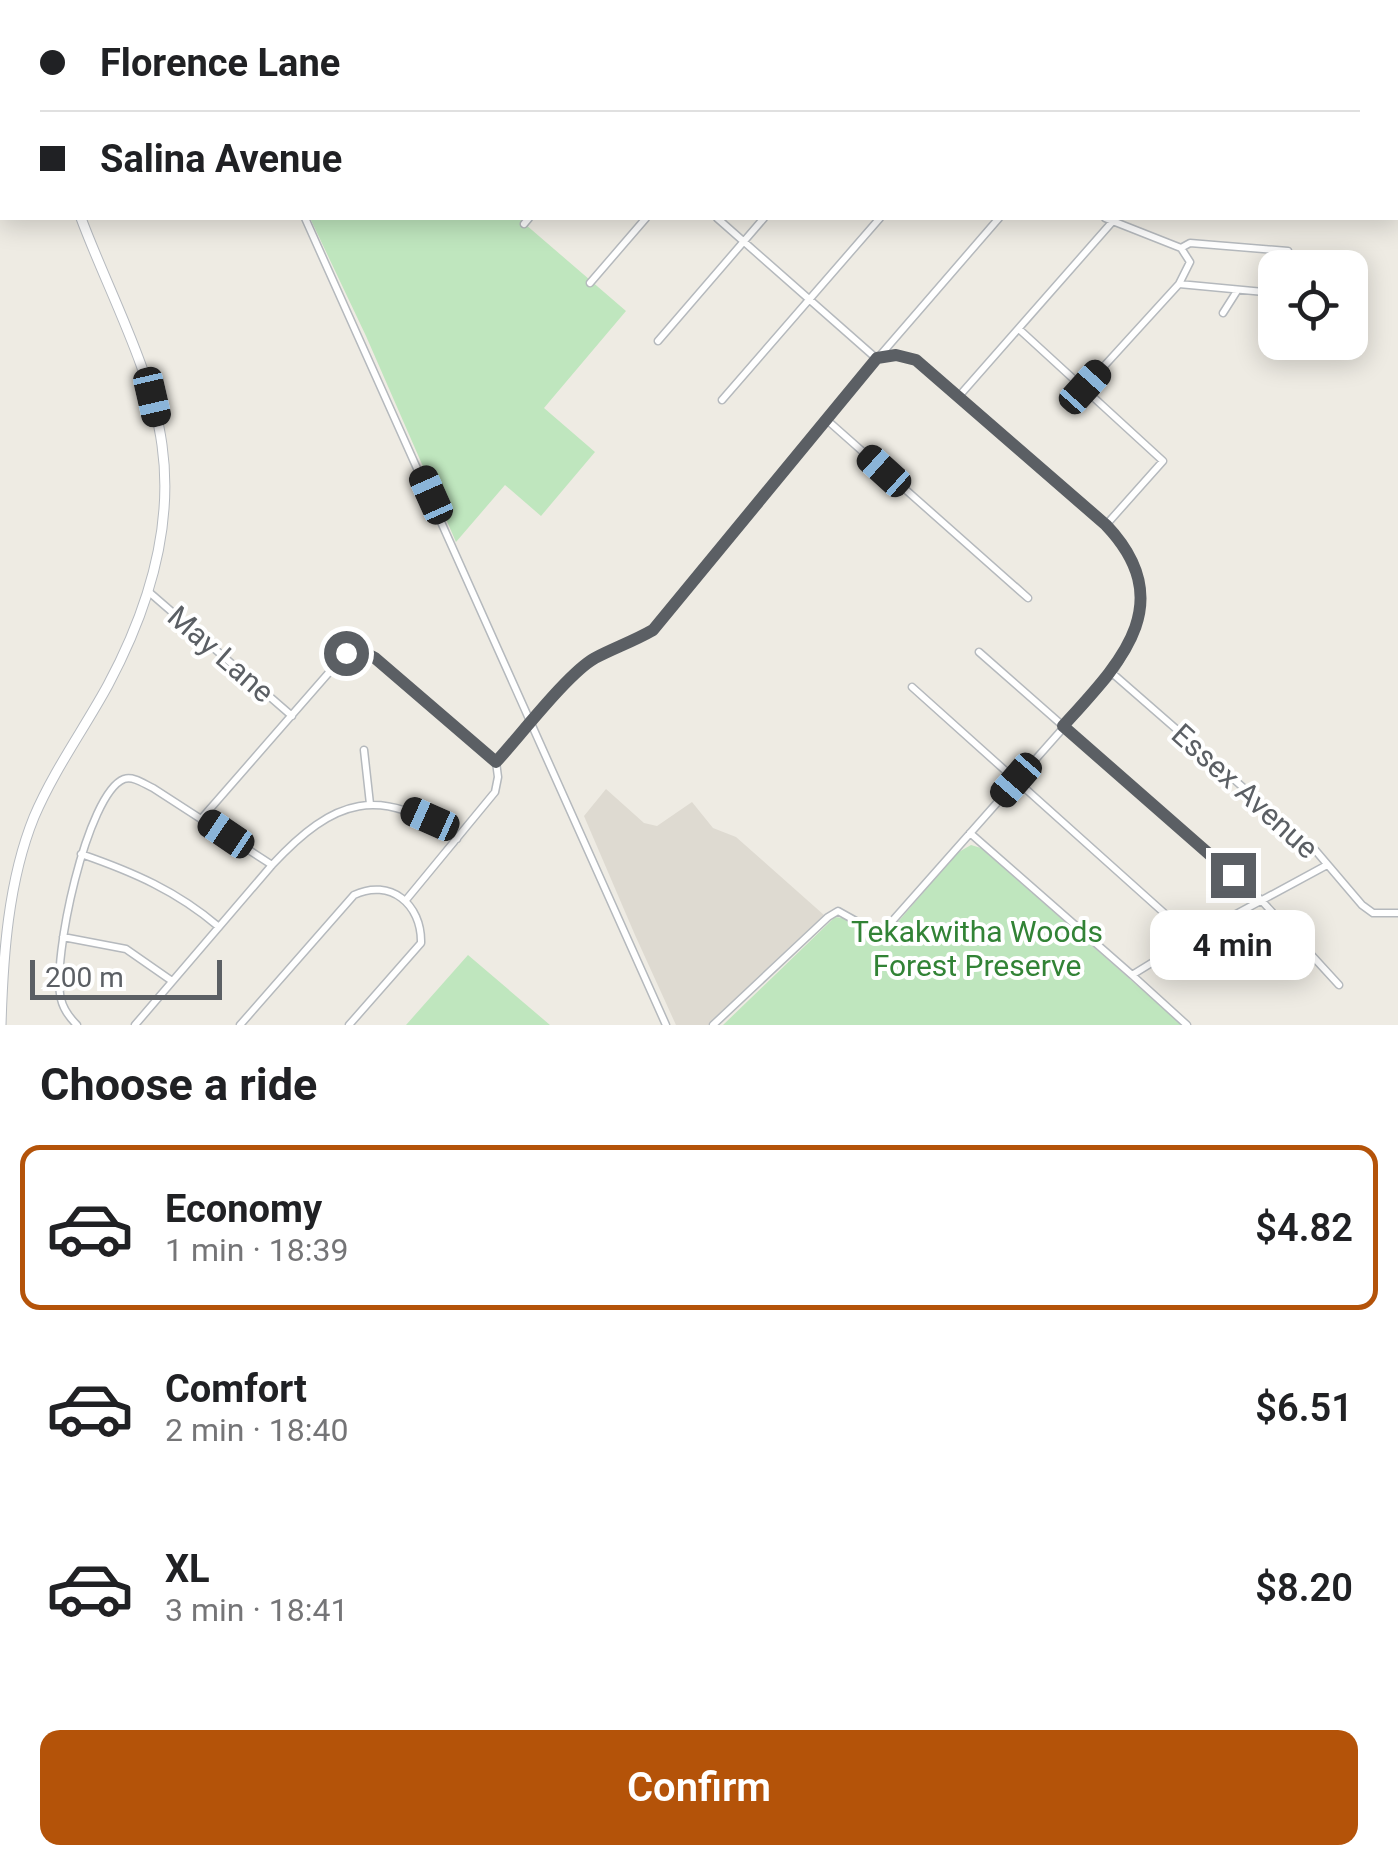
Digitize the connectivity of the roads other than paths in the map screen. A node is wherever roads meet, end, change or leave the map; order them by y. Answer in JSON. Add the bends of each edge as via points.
{"nodes":[{"id":1,"x":82,"y":220,"type":"edge"},
{"id":2,"x":306,"y":220,"type":"edge"},
{"id":3,"x":644,"y":220,"type":"edge"},
{"id":4,"x":719,"y":220,"type":"edge"},
{"id":5,"x":762,"y":220,"type":"edge"},
{"id":6,"x":878,"y":220,"type":"edge"},
{"id":7,"x":997,"y":220,"type":"edge"},
{"id":8,"x":1108,"y":220,"type":"edge"},
{"id":9,"x":1111,"y":220,"type":"edge"},
{"id":10,"x":744,"y":241,"type":"junction"},
{"id":11,"x":1181,"y":248,"type":"junction"},
{"id":12,"x":1276,"y":250,"type":"edge"},
{"id":13,"x":590,"y":283,"type":"dead end"},
{"id":14,"x":1179,"y":284,"type":"junction"},
{"id":15,"x":1237,"y":290,"type":"junction"},
{"id":16,"x":1258,"y":292,"type":"edge"},
{"id":17,"x":808,"y":298,"type":"junction"},
{"id":18,"x":1223,"y":314,"type":"dead end"},
{"id":19,"x":1020,"y":330,"type":"junction"},
{"id":20,"x":658,"y":341,"type":"dead end"},
{"id":21,"x":877,"y":358,"type":"junction"},
{"id":22,"x":1085,"y":387,"type":"junction"},
{"id":23,"x":960,"y":396,"type":"junction"},
{"id":24,"x":722,"y":400,"type":"dead end"},
{"id":25,"x":826,"y":420,"type":"junction"},
{"id":26,"x":1106,"y":525,"type":"junction"},
{"id":27,"x":150,"y":592,"type":"junction"},
{"id":28,"x":1028,"y":598,"type":"dead end"},
{"id":29,"x":979,"y":652,"type":"dead end"},
{"id":30,"x":1112,"y":673,"type":"junction"},
{"id":31,"x":912,"y":687,"type":"dead end"},
{"id":32,"x":292,"y":716,"type":"junction"},
{"id":33,"x":532,"y":723,"type":"junction"},
{"id":34,"x":1063,"y":726,"type":"junction"},
{"id":35,"x":364,"y":750,"type":"dead end"},
{"id":36,"x":496,"y":762,"type":"junction"},
{"id":37,"x":1016,"y":780,"type":"junction"},
{"id":38,"x":370,"y":804,"type":"junction"},
{"id":39,"x":202,"y":818,"type":"junction"},
{"id":40,"x":970,"y":833,"type":"junction"},
{"id":41,"x":457,"y":839,"type":"junction"},
{"id":42,"x":81,"y":854,"type":"junction"},
{"id":43,"x":272,"y":865,"type":"junction"},
{"id":44,"x":1327,"y":866,"type":"junction"},
{"id":45,"x":406,"y":900,"type":"junction"},
{"id":46,"x":1261,"y":900,"type":"junction"},
{"id":47,"x":1398,"y":914,"type":"edge"},
{"id":48,"x":219,"y":927,"type":"junction"},
{"id":49,"x":63,"y":937,"type":"junction"},
{"id":50,"x":1192,"y":938,"type":"junction"},
{"id":51,"x":1132,"y":974,"type":"junction"},
{"id":52,"x":172,"y":980,"type":"junction"},
{"id":53,"x":1339,"y":985,"type":"dead end"},
{"id":54,"x":1,"y":1025,"type":"edge"},
{"id":55,"x":77,"y":1025,"type":"edge"},
{"id":56,"x":134,"y":1025,"type":"edge"},
{"id":57,"x":240,"y":1025,"type":"edge"},
{"id":58,"x":349,"y":1025,"type":"edge"},
{"id":59,"x":666,"y":1025,"type":"edge"},
{"id":60,"x":713,"y":1025,"type":"edge"},
{"id":61,"x":1187,"y":1025,"type":"edge"}],
"edges":[{"from":1,"to":27,"type":"main road","via":[[152,397],[162,444],[162,524]]},
{"from":2,"to":33,"type":"street"},
{"from":3,"to":13,"type":"street"},
{"from":4,"to":10,"type":"street"},
{"from":5,"to":10,"type":"street"},
{"from":6,"to":17,"type":"street"},
{"from":7,"to":21,"type":"street"},
{"from":8,"to":19,"type":"street"},
{"from":9,"to":11,"type":"street"},
{"from":10,"to":17,"type":"street"},
{"from":10,"to":20,"type":"street"},
{"from":11,"to":12,"type":"street","via":[[1190,243]]},
{"from":11,"to":14,"type":"street","via":[[1190,262]]},
{"from":14,"to":15,"type":"street"},
{"from":14,"to":22,"type":"street"},
{"from":15,"to":16,"type":"street"},
{"from":15,"to":18,"type":"street"},
{"from":17,"to":21,"type":"street"},
{"from":17,"to":24,"type":"street"},
{"from":19,"to":22,"type":"street"},
{"from":19,"to":23,"type":"street"},
{"from":21,"to":23,"type":"street","via":[[916,360]]},
{"from":21,"to":25,"type":"street"},
{"from":22,"to":26,"type":"street","via":[[1162,461]]},
{"from":23,"to":26,"type":"street"},
{"from":25,"to":28,"type":"street"},
{"from":25,"to":33,"type":"street","via":[[653,630],[594,658]]},
{"from":26,"to":30,"type":"street","via":[[1129,556],[1141,600],[1136,631]]},
{"from":27,"to":32,"type":"street","name":"May Lane"},
{"from":27,"to":54,"type":"main road","via":[[108,685],[34,818],[10,910]]},
{"from":29,"to":34,"type":"street"},
{"from":30,"to":34,"type":"street"},
{"from":30,"to":44,"type":"street","name":"Essex Avenue"},
{"from":31,"to":37,"type":"street"},
{"from":32,"to":36,"type":"street","via":[[346,653],[360,650]]},
{"from":32,"to":39,"type":"street"},
{"from":33,"to":36,"type":"street"},
{"from":33,"to":59,"type":"street"},
{"from":34,"to":37,"type":"street"},
{"from":34,"to":46,"type":"street"},
{"from":35,"to":38,"type":"street"},
{"from":36,"to":41,"type":"street","via":[[495,792]]},
{"from":37,"to":40,"type":"street"},
{"from":37,"to":50,"type":"street"},
{"from":38,"to":41,"type":"street","via":[[405,808]]},
{"from":38,"to":43,"type":"street","via":[[325,816]]},
{"from":39,"to":42,"type":"street","via":[[134,778],[121,780]]},
{"from":39,"to":43,"type":"street"},
{"from":40,"to":51,"type":"street"},
{"from":40,"to":60,"type":"street","via":[[887,927],[872,930],[838,912],[828,916]]},
{"from":41,"to":45,"type":"street"},
{"from":42,"to":48,"type":"street","via":[[144,876]]},
{"from":42,"to":49,"type":"street"},
{"from":43,"to":48,"type":"street"},
{"from":44,"to":46,"type":"street"},
{"from":44,"to":47,"type":"street","name":"Essex Avenue","via":[[1373,913]]},
{"from":45,"to":57,"type":"street","via":[[383,887],[354,895]]},
{"from":45,"to":58,"type":"street","via":[[421,943]]},
{"from":46,"to":50,"type":"street"},
{"from":46,"to":53,"type":"street"},
{"from":48,"to":52,"type":"street"},
{"from":49,"to":52,"type":"street","via":[[126,948]]},
{"from":49,"to":55,"type":"street","via":[[61,1000]]},
{"from":50,"to":51,"type":"street"},
{"from":51,"to":61,"type":"street"},
{"from":52,"to":56,"type":"street"}]}
